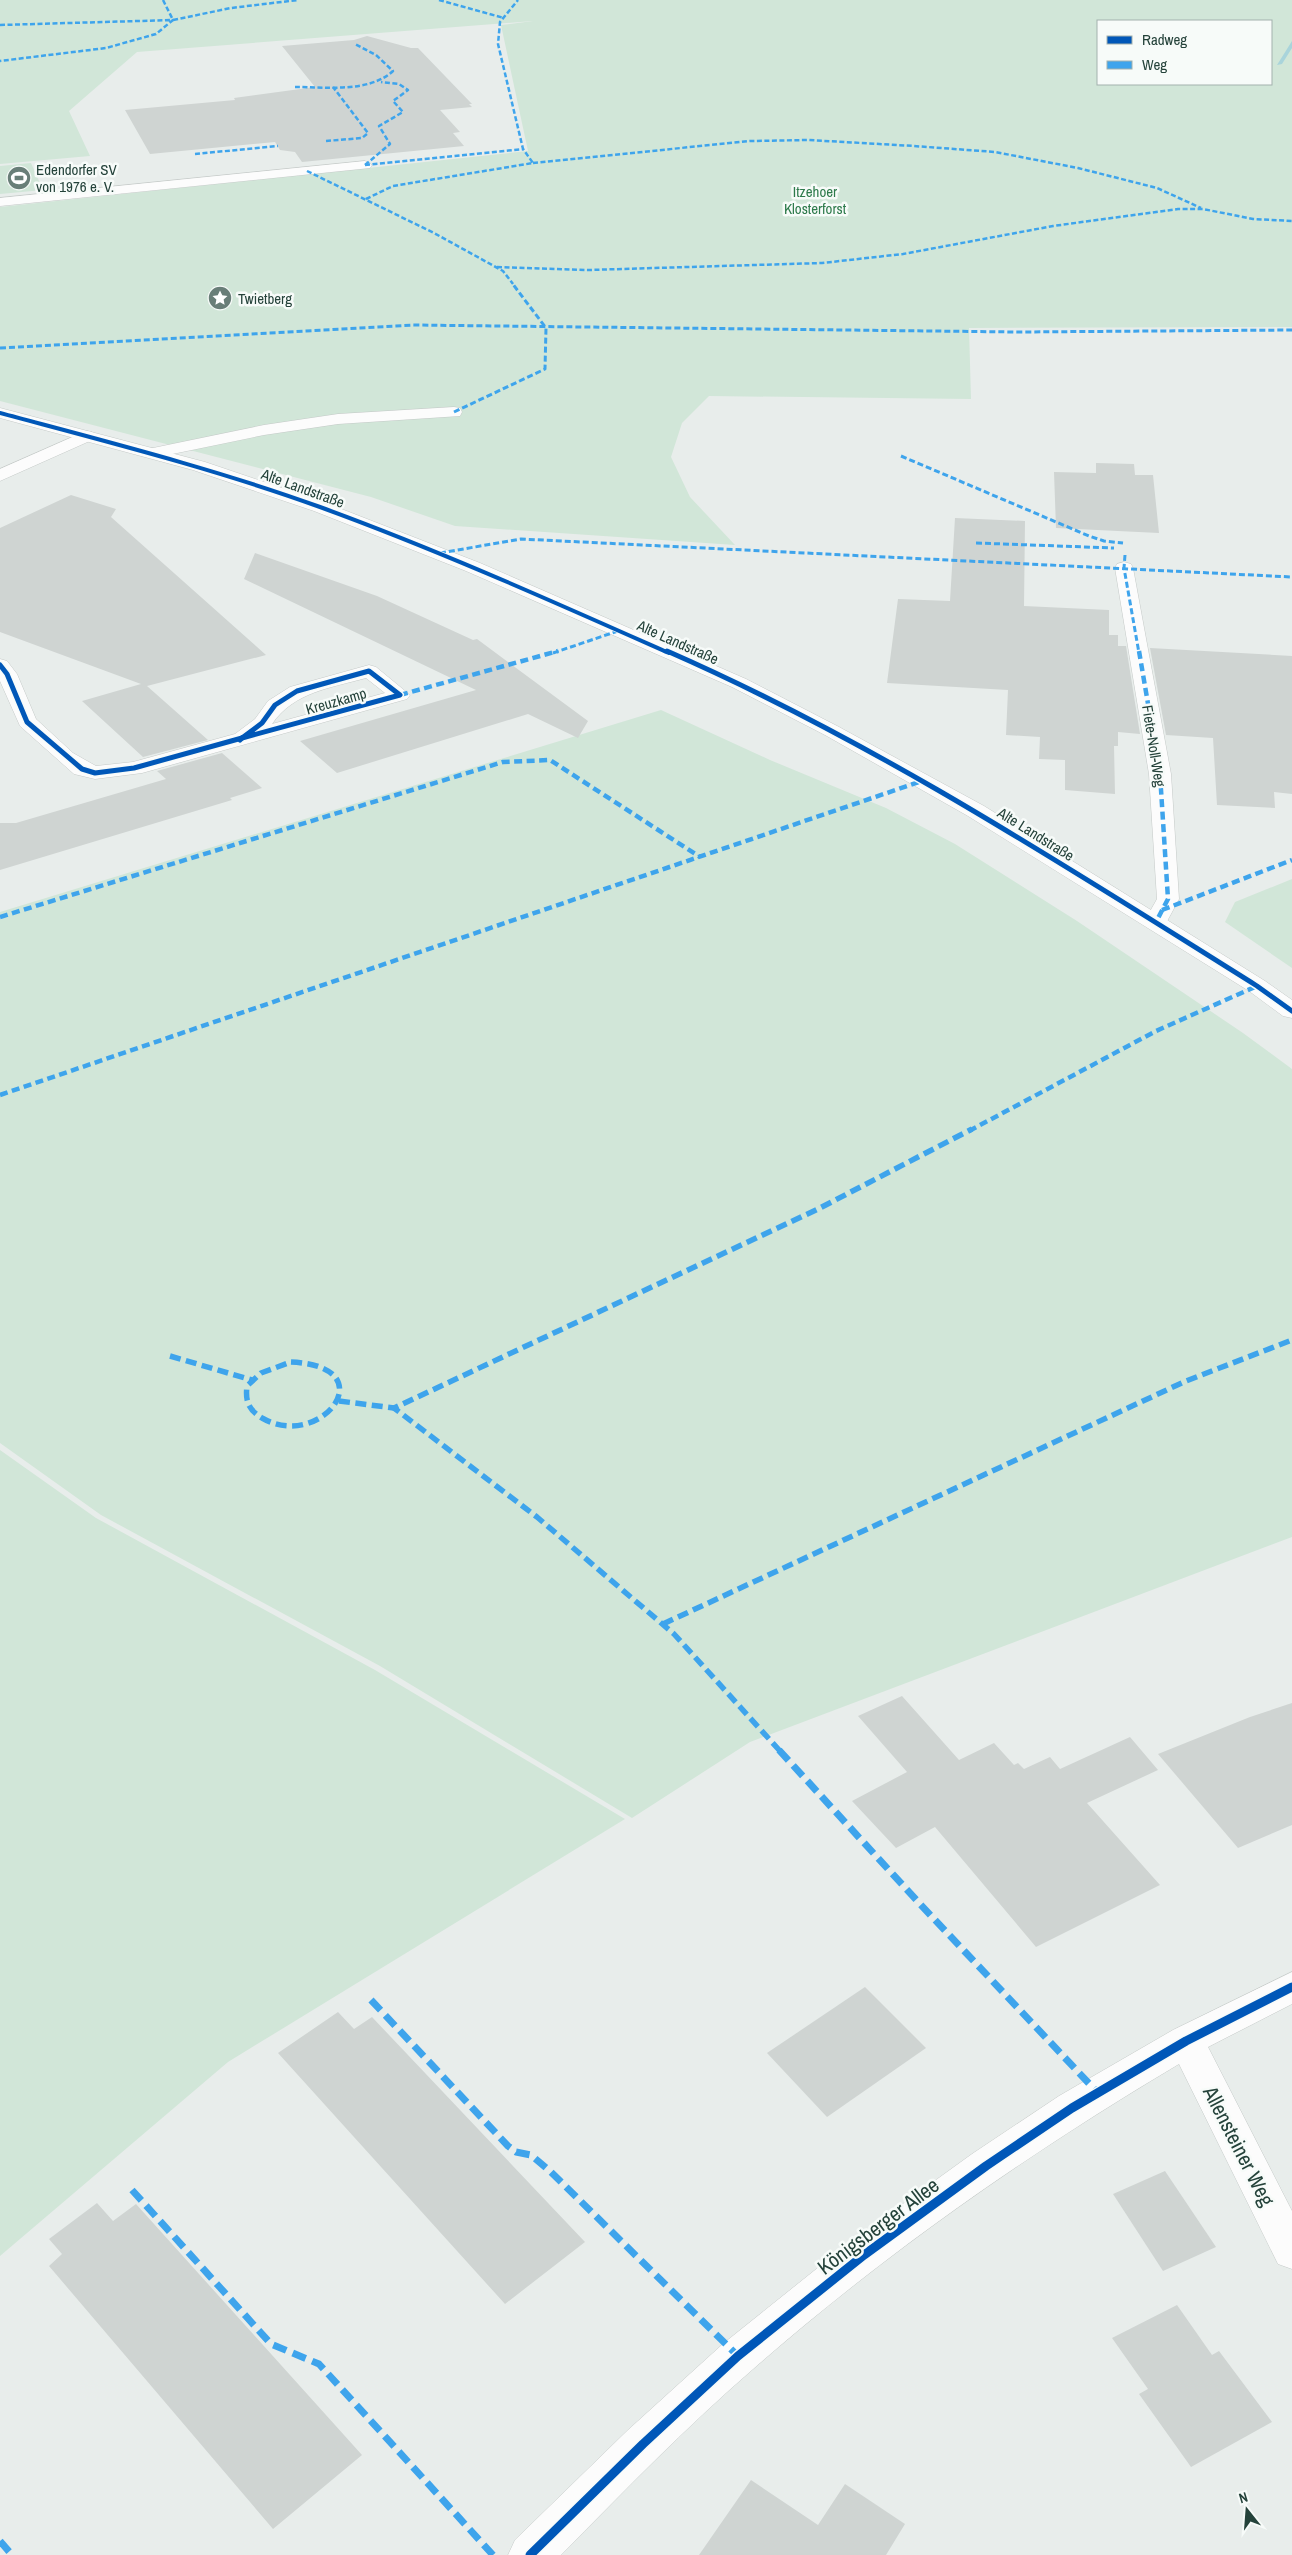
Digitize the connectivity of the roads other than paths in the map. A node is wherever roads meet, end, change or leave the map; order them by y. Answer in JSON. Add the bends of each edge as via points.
{"nodes":[{"id":1,"x":365,"y":165,"type":"dead end"},
{"id":2,"x":0,"y":202,"type":"edge"},
{"id":3,"x":454,"y":412,"type":"dead end"},
{"id":4,"x":0,"y":413,"type":"edge"},
{"id":5,"x":86,"y":436,"type":"junction"},
{"id":6,"x":154,"y":454,"type":"junction"},
{"id":7,"x":0,"y":476,"type":"edge"},
{"id":8,"x":1124,"y":568,"type":"dead end"},
{"id":9,"x":0,"y":665,"type":"edge"},
{"id":10,"x":240,"y":740,"type":"junction"},
{"id":11,"x":1156,"y":922,"type":"junction"},
{"id":12,"x":1292,"y":1011,"type":"edge"},
{"id":13,"x":1292,"y":1987,"type":"edge"},
{"id":14,"x":1186,"y":2041,"type":"junction"},
{"id":15,"x":1292,"y":2251,"type":"edge"},
{"id":16,"x":530,"y":2555,"type":"edge"}],
"edges":[{"from":1,"to":2,"type":"street"},
{"from":3,"to":6,"type":"street","via":[[338,419],[264,430]]},
{"from":4,"to":5,"type":"street","name":"Alte Landstraße"},
{"from":5,"to":6,"type":"street","name":"Alte Landstraße"},
{"from":5,"to":7,"type":"street"},
{"from":6,"to":11,"type":"street","name":"Alte Landstraße","via":[[320,507],[473,567],[739,683],[976,811]]},
{"from":8,"to":11,"type":"street","name":"Fiete-Noll-Weg","via":[[1160,774],[1168,899]]},
{"from":9,"to":10,"type":"street","name":"Kreuzkamp","via":[[27,722],[82,769],[95,773],[134,768]]},
{"from":10,"to":10,"type":"street","name":"Kreuzkamp","via":[[262,723],[275,705],[297,691],[369,671],[400,695]]},
{"from":11,"to":12,"type":"street","name":"Alte Landstraße"},
{"from":13,"to":14,"type":"street","name":"Königsberger Allee"},
{"from":14,"to":15,"type":"street","name":"Allensteiner Weg"},
{"from":14,"to":16,"type":"street","name":"Königsberger Allee","via":[[1072,2108],[864,2255],[738,2356],[642,2444]]}]}
